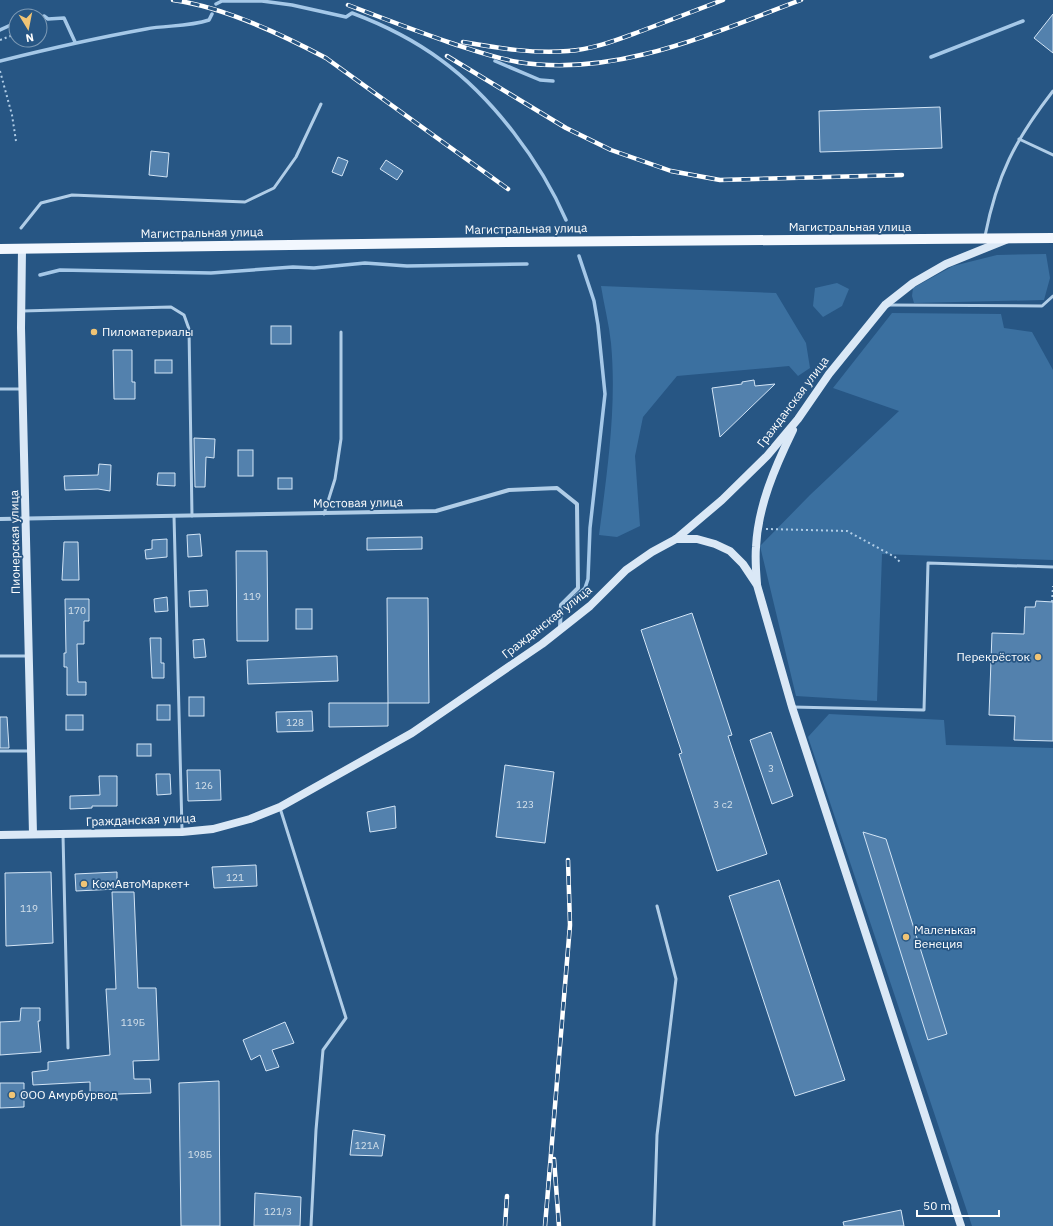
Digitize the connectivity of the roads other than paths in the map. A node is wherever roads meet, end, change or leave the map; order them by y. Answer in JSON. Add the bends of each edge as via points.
{"nodes":[{"id":1,"x":1053,"y":92,"type":"edge"},
{"id":2,"x":321,"y":104,"type":"dead end"},
{"id":3,"x":1019,"y":139,"type":"junction"},
{"id":4,"x":1053,"y":154,"type":"edge"},
{"id":5,"x":21,"y":228,"type":"dead end"},
{"id":6,"x":985,"y":239,"type":"junction"},
{"id":7,"x":1009,"y":239,"type":"junction"},
{"id":8,"x":1053,"y":240,"type":"edge"},
{"id":9,"x":0,"y":249,"type":"edge"},
{"id":10,"x":22,"y":249,"type":"junction"},
{"id":11,"x":1053,"y":296,"type":"edge"},
{"id":12,"x":885,"y":305,"type":"junction"},
{"id":13,"x":21,"y":311,"type":"junction"},
{"id":14,"x":341,"y":332,"type":"dead end"},
{"id":15,"x":0,"y":388,"type":"edge"},
{"id":16,"x":23,"y":389,"type":"junction"},
{"id":17,"x":798,"y":419,"type":"junction"},
{"id":18,"x":324,"y":514,"type":"junction"},
{"id":19,"x":174,"y":516,"type":"junction"},
{"id":20,"x":192,"y":516,"type":"junction"},
{"id":21,"x":0,"y":519,"type":"edge"},
{"id":22,"x":26,"y":519,"type":"junction"},
{"id":23,"x":676,"y":539,"type":"junction"},
{"id":24,"x":1053,"y":567,"type":"edge"},
{"id":25,"x":757,"y":585,"type":"junction"},
{"id":26,"x":560,"y":628,"type":"junction"},
{"id":27,"x":0,"y":656,"type":"edge"},
{"id":28,"x":29,"y":656,"type":"junction"},
{"id":29,"x":792,"y":708,"type":"junction"},
{"id":30,"x":0,"y":751,"type":"edge"},
{"id":31,"x":31,"y":751,"type":"junction"},
{"id":32,"x":280,"y":807,"type":"junction"},
{"id":33,"x":182,"y":832,"type":"junction"},
{"id":34,"x":33,"y":834,"type":"junction"},
{"id":35,"x":63,"y":834,"type":"junction"},
{"id":36,"x":0,"y":835,"type":"edge"},
{"id":37,"x":658,"y":906,"type":"dead end"},
{"id":38,"x":68,"y":1048,"type":"dead end"},
{"id":39,"x":311,"y":1226,"type":"edge"},
{"id":40,"x":654,"y":1226,"type":"edge"},
{"id":41,"x":961,"y":1226,"type":"edge"}],
"edges":[{"from":1,"to":3,"type":"lane"},
{"from":2,"to":5,"type":"lane","via":[[296,157],[274,188],[245,202],[72,195],[41,202]]},
{"from":3,"to":4,"type":"lane"},
{"from":3,"to":6,"type":"lane","via":[[995,191]]},
{"from":6,"to":7,"type":"main road","name":"Магистральная улица"},
{"from":6,"to":10,"type":"main road","name":"Магистральная улица"},
{"from":7,"to":8,"type":"main road","name":"Магистральная улица"},
{"from":7,"to":12,"type":"street","name":"Гражданская улица","via":[[946,264],[912,283]]},
{"from":9,"to":10,"type":"main road","name":"Магистральная улица"},
{"from":10,"to":13,"type":"street","name":"Пионерская улица"},
{"from":11,"to":12,"type":"lane","via":[[1042,306]]},
{"from":12,"to":17,"type":"street","name":"Гражданская улица","via":[[829,374]]},
{"from":13,"to":16,"type":"street","name":"Пионерская улица"},
{"from":13,"to":20,"type":"lane","via":[[171,308],[184,315],[189,329]]},
{"from":14,"to":18,"type":"lane","via":[[341,439],[335,479]]},
{"from":15,"to":16,"type":"lane"},
{"from":16,"to":22,"type":"street","name":"Пионерская улица"},
{"from":17,"to":23,"type":"street","name":"Гражданская улица","via":[[767,456]]},
{"from":17,"to":25,"type":"street","via":[[775,468],[762,509],[756,547]]},
{"from":18,"to":20,"type":"street","name":"Мостовая улица"},
{"from":18,"to":26,"type":"street","name":"Мостовая улица","via":[[436,511],[509,490],[557,488],[577,504],[578,588],[561,605]]},
{"from":19,"to":20,"type":"street","name":"Мостовая улица"},
{"from":19,"to":22,"type":"street","name":"Мостовая улица"},
{"from":19,"to":33,"type":"lane"},
{"from":21,"to":22,"type":"street","name":"Мостовая улица"},
{"from":22,"to":28,"type":"street","name":"Пионерская улица"},
{"from":23,"to":25,"type":"street","via":[[696,539],[730,551],[743,564]]},
{"from":23,"to":26,"type":"street","name":"Гражданская улица","via":[[626,570],[590,606]]},
{"from":24,"to":29,"type":"lane","via":[[928,563],[924,710]]},
{"from":25,"to":29,"type":"street"},
{"from":26,"to":32,"type":"street","name":"Гражданская улица","via":[[542,644],[412,733]]},
{"from":27,"to":28,"type":"lane"},
{"from":28,"to":31,"type":"street","name":"Пионерская улица"},
{"from":29,"to":41,"type":"street"},
{"from":30,"to":31,"type":"lane"},
{"from":31,"to":34,"type":"street","name":"Пионерская улица"},
{"from":32,"to":33,"type":"street","name":"Гражданская улица","via":[[250,819],[213,829]]},
{"from":32,"to":39,"type":"lane","via":[[346,1018],[324,1050],[316,1130]]},
{"from":33,"to":35,"type":"street","name":"Гражданская улица"},
{"from":34,"to":35,"type":"street","name":"Гражданская улица"},
{"from":34,"to":36,"type":"street","name":"Гражданская улица"},
{"from":35,"to":38,"type":"lane"},
{"from":37,"to":40,"type":"lane","via":[[676,979],[657,1135]]}]}
